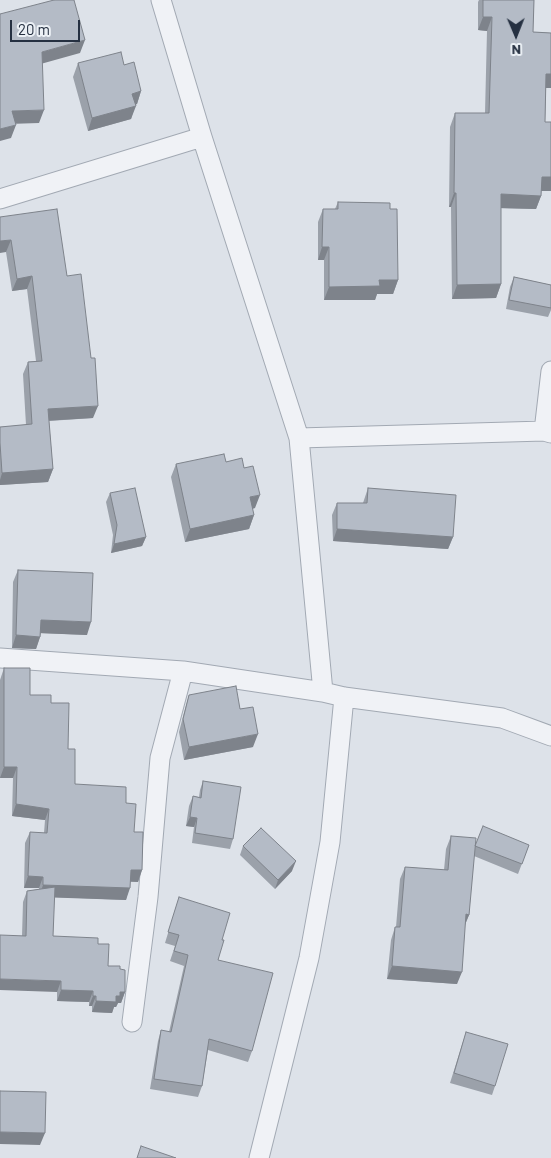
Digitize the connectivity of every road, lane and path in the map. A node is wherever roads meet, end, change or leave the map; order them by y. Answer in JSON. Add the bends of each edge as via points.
{"nodes":[{"id":1,"x":161,"y":0,"type":"edge"},
{"id":2,"x":202,"y":137,"type":"junction"},
{"id":3,"x":0,"y":199,"type":"edge"},
{"id":4,"x":551,"y":371,"type":"edge"},
{"id":5,"x":548,"y":432,"type":"edge"},
{"id":6,"x":299,"y":438,"type":"junction"},
{"id":7,"x":0,"y":658,"type":"edge"},
{"id":8,"x":183,"y":671,"type":"junction"},
{"id":9,"x":323,"y":692,"type":"junction"},
{"id":10,"x":344,"y":697,"type":"junction"},
{"id":11,"x":551,"y":736,"type":"edge"},
{"id":12,"x":132,"y":1022,"type":"dead end"},
{"id":13,"x":259,"y":1158,"type":"edge"}],
"edges":[{"from":1,"to":2,"type":"street"},
{"from":2,"to":3,"type":"street"},
{"from":2,"to":6,"type":"street"},
{"from":4,"to":5,"type":"street"},
{"from":5,"to":6,"type":"street"},
{"from":6,"to":9,"type":"street"},
{"from":7,"to":8,"type":"street"},
{"from":8,"to":9,"type":"street"},
{"from":8,"to":12,"type":"street","via":[[160,758],[148,897]]},
{"from":9,"to":10,"type":"street"},
{"from":10,"to":11,"type":"street","via":[[502,718]]},
{"from":10,"to":13,"type":"street","via":[[330,842],[309,958]]}]}
